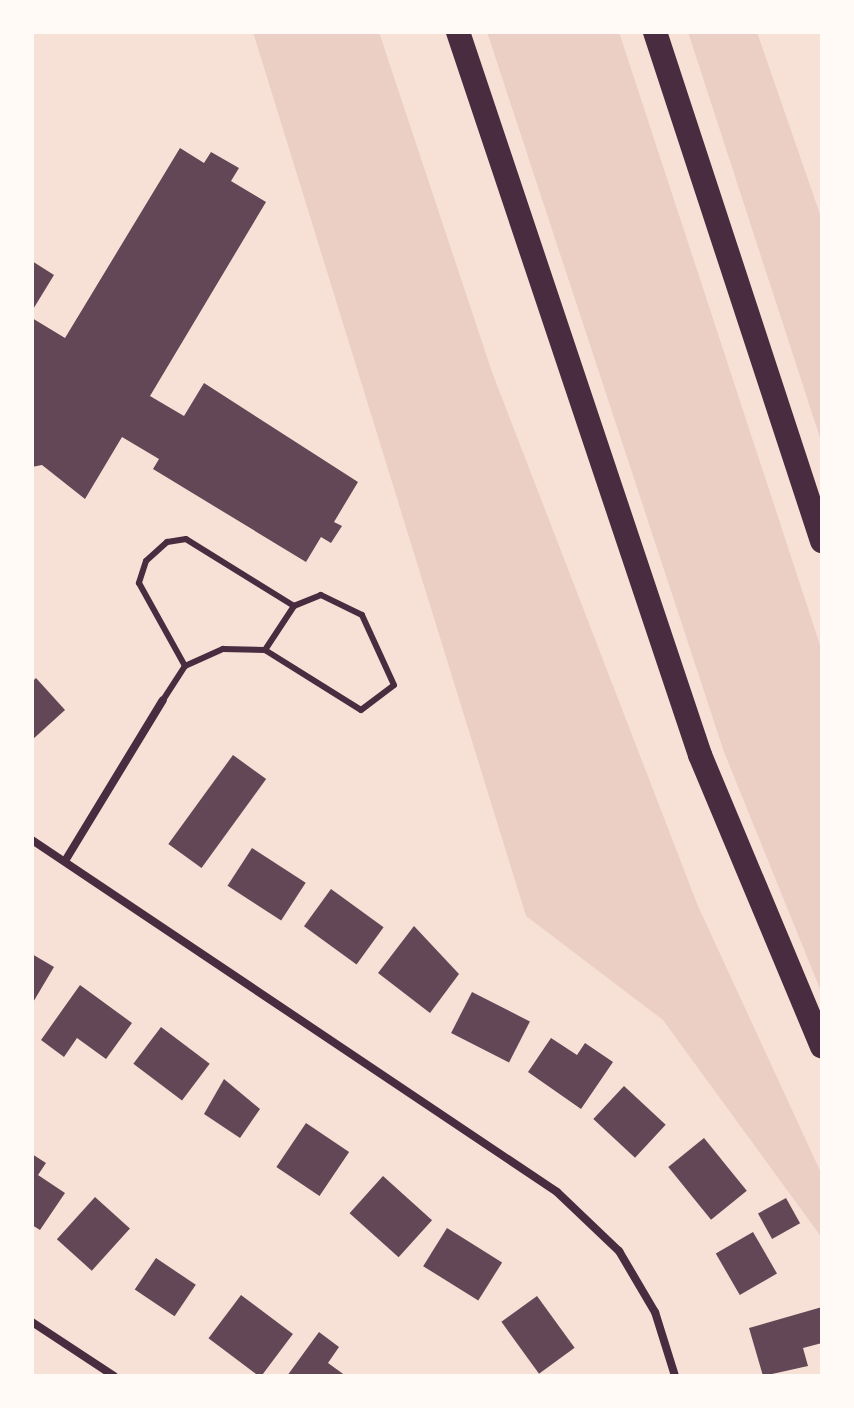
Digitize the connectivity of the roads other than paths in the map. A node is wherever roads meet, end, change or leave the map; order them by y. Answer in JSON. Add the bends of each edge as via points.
{"nodes":[{"id":1,"x":458,"y":32,"type":"edge"},
{"id":2,"x":655,"y":32,"type":"edge"},
{"id":3,"x":822,"y":541,"type":"edge"},
{"id":4,"x":294,"y":606,"type":"junction"},
{"id":5,"x":265,"y":650,"type":"junction"},
{"id":6,"x":185,"y":666,"type":"junction"},
{"id":7,"x":163,"y":700,"type":"joint"},
{"id":8,"x":32,"y":840,"type":"edge"},
{"id":9,"x":65,"y":861,"type":"junction"},
{"id":10,"x":822,"y":1046,"type":"edge"},
{"id":11,"x":32,"y":1322,"type":"edge"},
{"id":12,"x":114,"y":1376,"type":"edge"},
{"id":13,"x":675,"y":1376,"type":"edge"}],
"edges":[{"from":1,"to":10,"type":"highway","via":[[700,755]]},
{"from":2,"to":3,"type":"highway"},
{"from":4,"to":5,"type":"lane"},
{"from":4,"to":5,"type":"lane","via":[[321,595],[362,615],[394,685],[361,710]]},
{"from":4,"to":6,"type":"lane","via":[[186,539],[167,542],[146,561],[139,583]]},
{"from":5,"to":6,"type":"lane","via":[[223,649]]},
{"from":6,"to":7,"type":"lane"},
{"from":7,"to":9,"type":"street"},
{"from":8,"to":9,"type":"street"},
{"from":9,"to":13,"type":"street","via":[[586,1216],[619,1251],[655,1312]]},
{"from":11,"to":12,"type":"street"}]}
